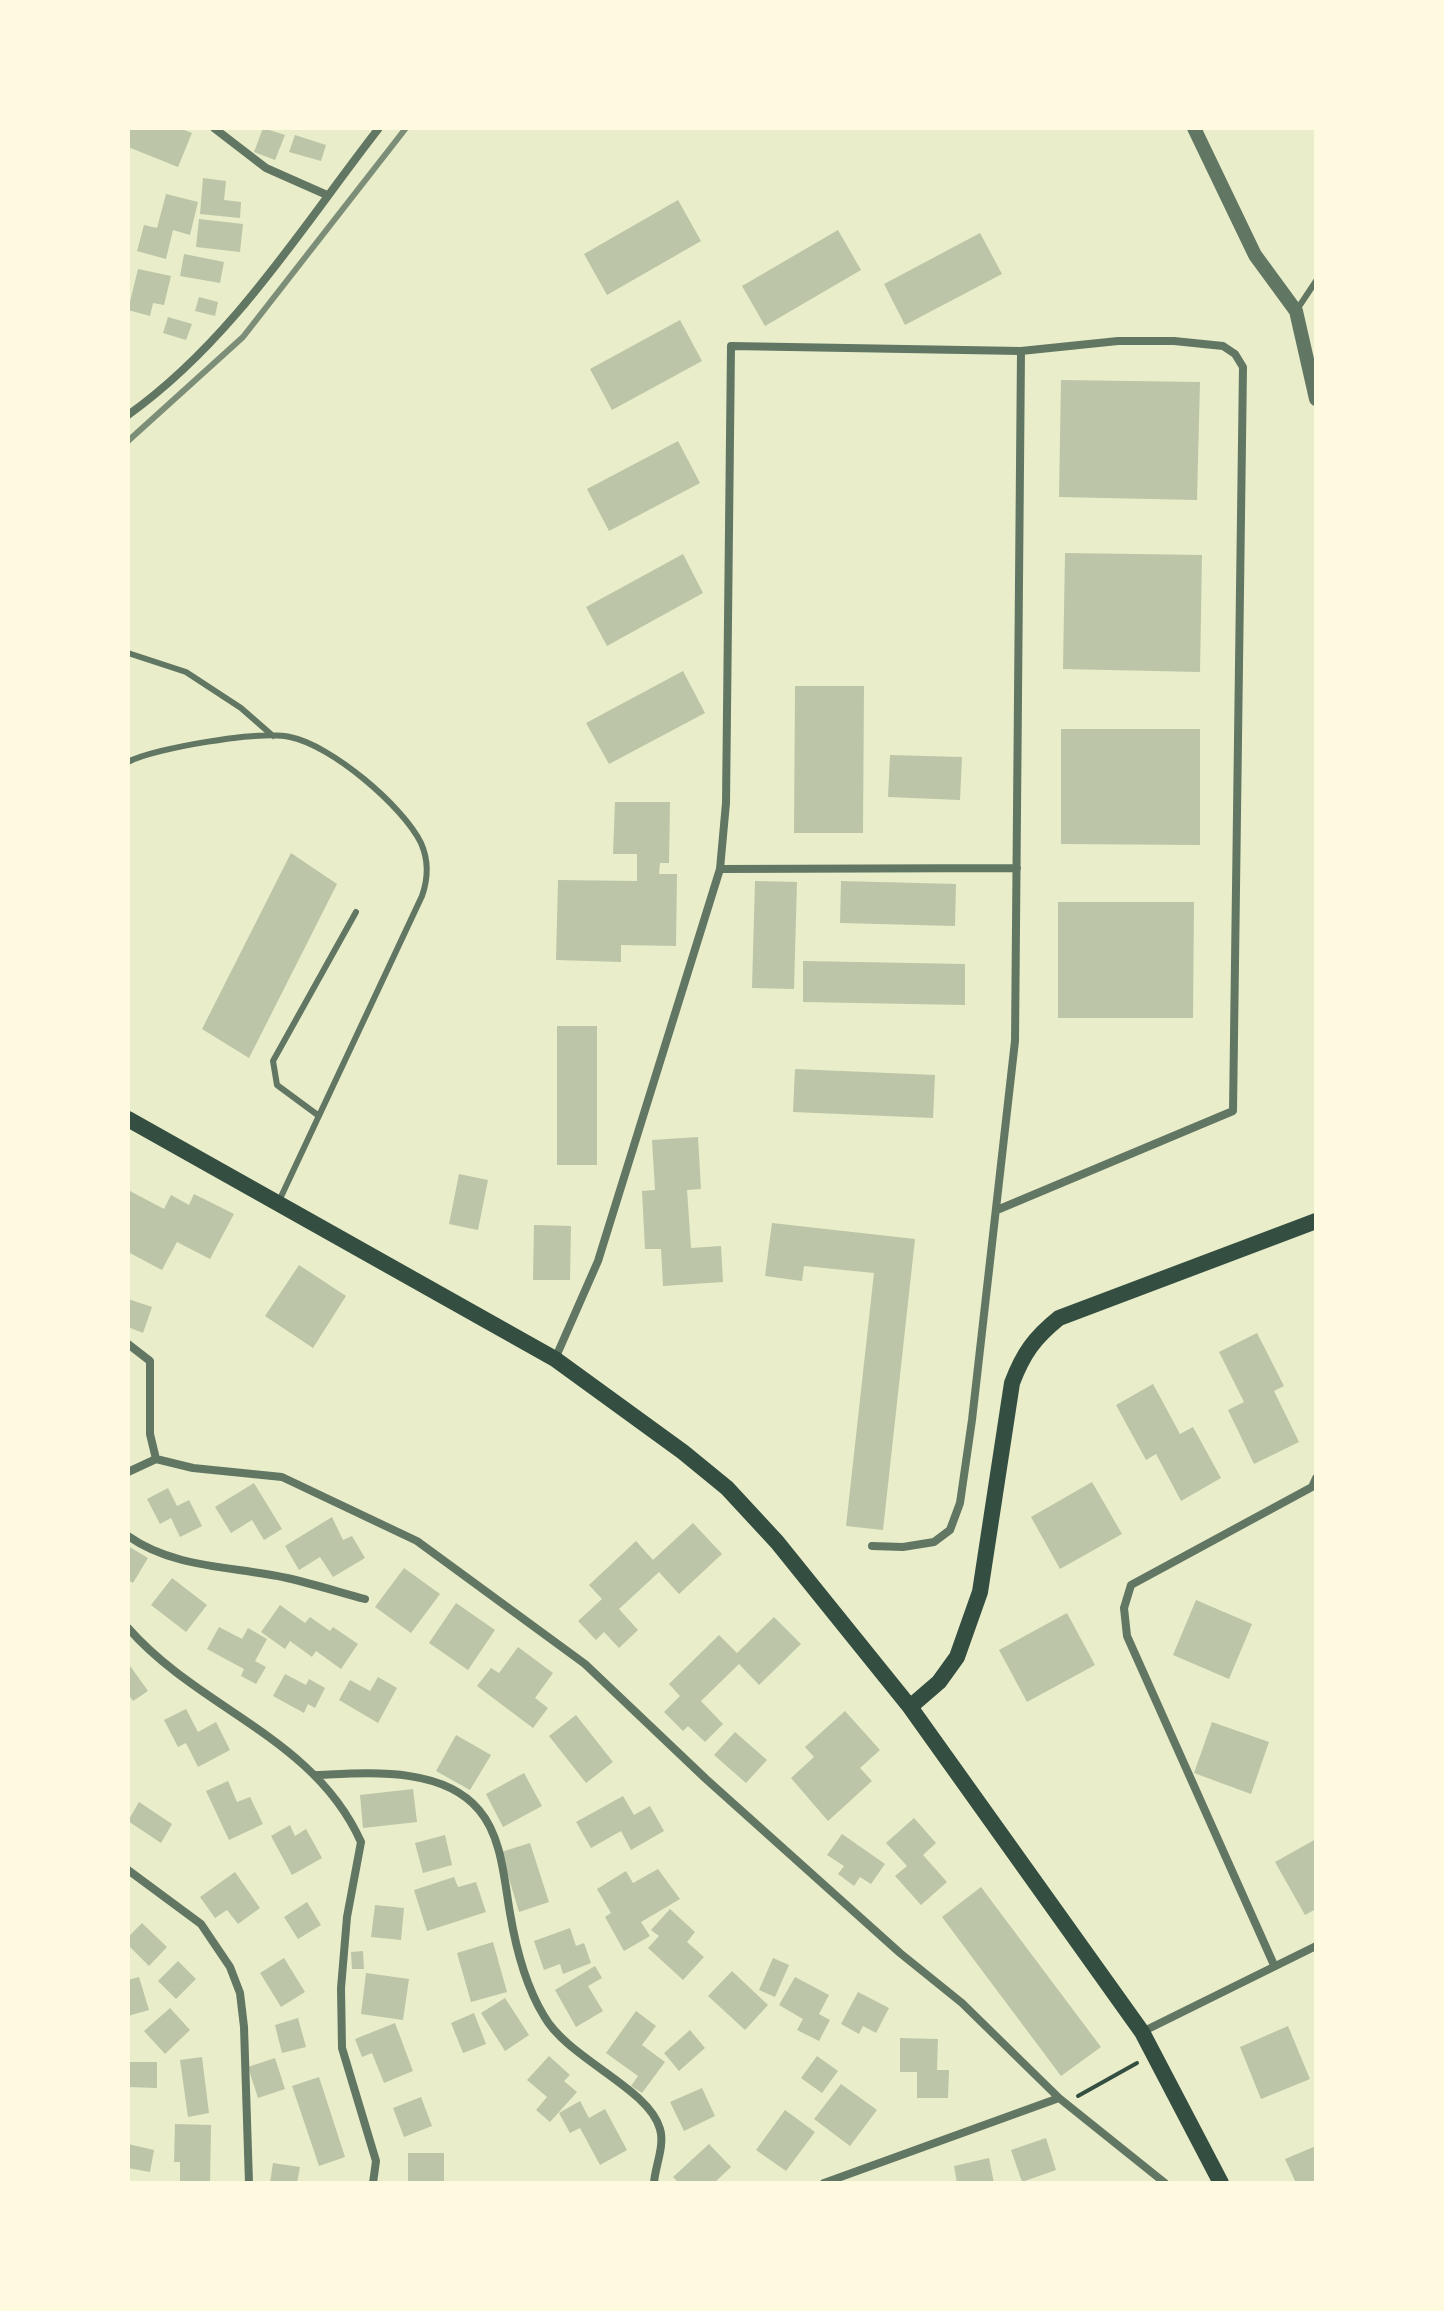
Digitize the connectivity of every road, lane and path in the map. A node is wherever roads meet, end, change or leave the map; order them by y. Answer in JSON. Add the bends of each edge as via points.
{"nodes":[{"id":1,"x":214,"y":128,"type":"edge"},
{"id":2,"x":379,"y":128,"type":"edge"},
{"id":3,"x":1194,"y":128,"type":"edge"},
{"id":4,"x":327,"y":195,"type":"junction"},
{"id":5,"x":1316,"y":281,"type":"edge"},
{"id":6,"x":1296,"y":311,"type":"junction"},
{"id":7,"x":1021,"y":351,"type":"junction"},
{"id":8,"x":1316,"y":399,"type":"edge"},
{"id":9,"x":128,"y":415,"type":"edge"},
{"id":10,"x":128,"y":653,"type":"edge"},
{"id":11,"x":273,"y":736,"type":"junction"},
{"id":12,"x":128,"y":762,"type":"edge"},
{"id":13,"x":1017,"y":868,"type":"junction"},
{"id":14,"x":720,"y":869,"type":"junction"},
{"id":15,"x":356,"y":912,"type":"dead end"},
{"id":16,"x":319,"y":1116,"type":"junction"},
{"id":17,"x":128,"y":1119,"type":"edge"},
{"id":18,"x":278,"y":1203,"type":"junction"},
{"id":19,"x":997,"y":1210,"type":"junction"},
{"id":20,"x":1316,"y":1221,"type":"edge"},
{"id":21,"x":128,"y":1344,"type":"edge"},
{"id":22,"x":555,"y":1359,"type":"junction"},
{"id":23,"x":156,"y":1459,"type":"junction"},
{"id":24,"x":128,"y":1472,"type":"edge"},
{"id":25,"x":1315,"y":1485,"type":"edge"},
{"id":26,"x":128,"y":1536,"type":"edge"},
{"id":27,"x":872,"y":1546,"type":"dead end"},
{"id":28,"x":365,"y":1599,"type":"dead end"},
{"id":29,"x":128,"y":1628,"type":"edge"},
{"id":30,"x":910,"y":1707,"type":"junction"},
{"id":31,"x":317,"y":1775,"type":"junction"},
{"id":32,"x":128,"y":1870,"type":"edge"},
{"id":33,"x":1316,"y":1946,"type":"edge"},
{"id":34,"x":1274,"y":1965,"type":"junction"},
{"id":35,"x":1142,"y":2032,"type":"junction"},
{"id":36,"x":1153,"y":2055,"type":"junction"},
{"id":37,"x":1063,"y":2100,"type":"junction"},
{"id":38,"x":249,"y":2183,"type":"edge"},
{"id":39,"x":373,"y":2183,"type":"edge"},
{"id":40,"x":654,"y":2183,"type":"edge"},
{"id":41,"x":824,"y":2183,"type":"edge"},
{"id":42,"x":1165,"y":2183,"type":"edge"},
{"id":43,"x":1221,"y":2183,"type":"edge"}],
"edges":[{"from":1,"to":4,"type":"street","via":[[266,168]]},
{"from":2,"to":4,"type":"street"},
{"from":3,"to":6,"type":"street","via":[[1255,255]]},
{"from":4,"to":9,"type":"street","via":[[236,316]]},
{"from":5,"to":6,"type":"lane"},
{"from":6,"to":8,"type":"street"},
{"from":7,"to":13,"type":"street"},
{"from":7,"to":14,"type":"street","via":[[731,346],[726,803]]},
{"from":7,"to":19,"type":"street","via":[[1174,341],[1223,346],[1243,367],[1233,1111]]},
{"from":10,"to":11,"type":"lane","via":[[186,672]]},
{"from":11,"to":12,"type":"lane","via":[[179,748]]},
{"from":11,"to":16,"type":"lane","via":[[290,736],[329,753],[376,791],[420,841],[426,857],[422,896]]},
{"from":13,"to":14,"type":"street"},
{"from":13,"to":19,"type":"street","via":[[1015,1041]]},
{"from":14,"to":22,"type":"street","via":[[598,1261]]},
{"from":15,"to":16,"type":"lane","via":[[273,1061],[277,1085]]},
{"from":16,"to":18,"type":"lane"},
{"from":17,"to":18,"type":"main road"},
{"from":18,"to":22,"type":"main road"},
{"from":19,"to":27,"type":"street","via":[[960,1503],[950,1530],[934,1542]]},
{"from":20,"to":30,"type":"main road","via":[[1059,1318],[1035,1337],[1023,1352],[1012,1383],[980,1592],[957,1657],[939,1682]]},
{"from":21,"to":23,"type":"street","via":[[150,1361],[150,1434]]},
{"from":22,"to":30,"type":"main road","via":[[727,1488]]},
{"from":23,"to":24,"type":"street"},
{"from":23,"to":37,"type":"street","via":[[282,1477],[417,1541],[585,1664]]},
{"from":25,"to":34,"type":"street","via":[[1131,1585],[1124,1608],[1127,1636]]},
{"from":26,"to":28,"type":"street","via":[[151,1553],[288,1578]]},
{"from":29,"to":31,"type":"street","via":[[168,1666],[292,1751]]},
{"from":30,"to":35,"type":"main road"},
{"from":31,"to":39,"type":"street","via":[[361,1842],[347,1917],[342,2048],[376,2161]]},
{"from":31,"to":40,"type":"street","via":[[411,1777],[461,1795],[479,1810],[494,1837],[524,1975],[534,1998],[561,2040],[653,2115],[661,2140]]},
{"from":32,"to":38,"type":"street","via":[[201,1924],[235,1980],[244,2027]]},
{"from":33,"to":34,"type":"street"},
{"from":34,"to":35,"type":"street"},
{"from":35,"to":36,"type":"main road"},
{"from":36,"to":37,"type":"path"},
{"from":36,"to":43,"type":"main road"},
{"from":37,"to":41,"type":"street"},
{"from":37,"to":42,"type":"street"}]}
